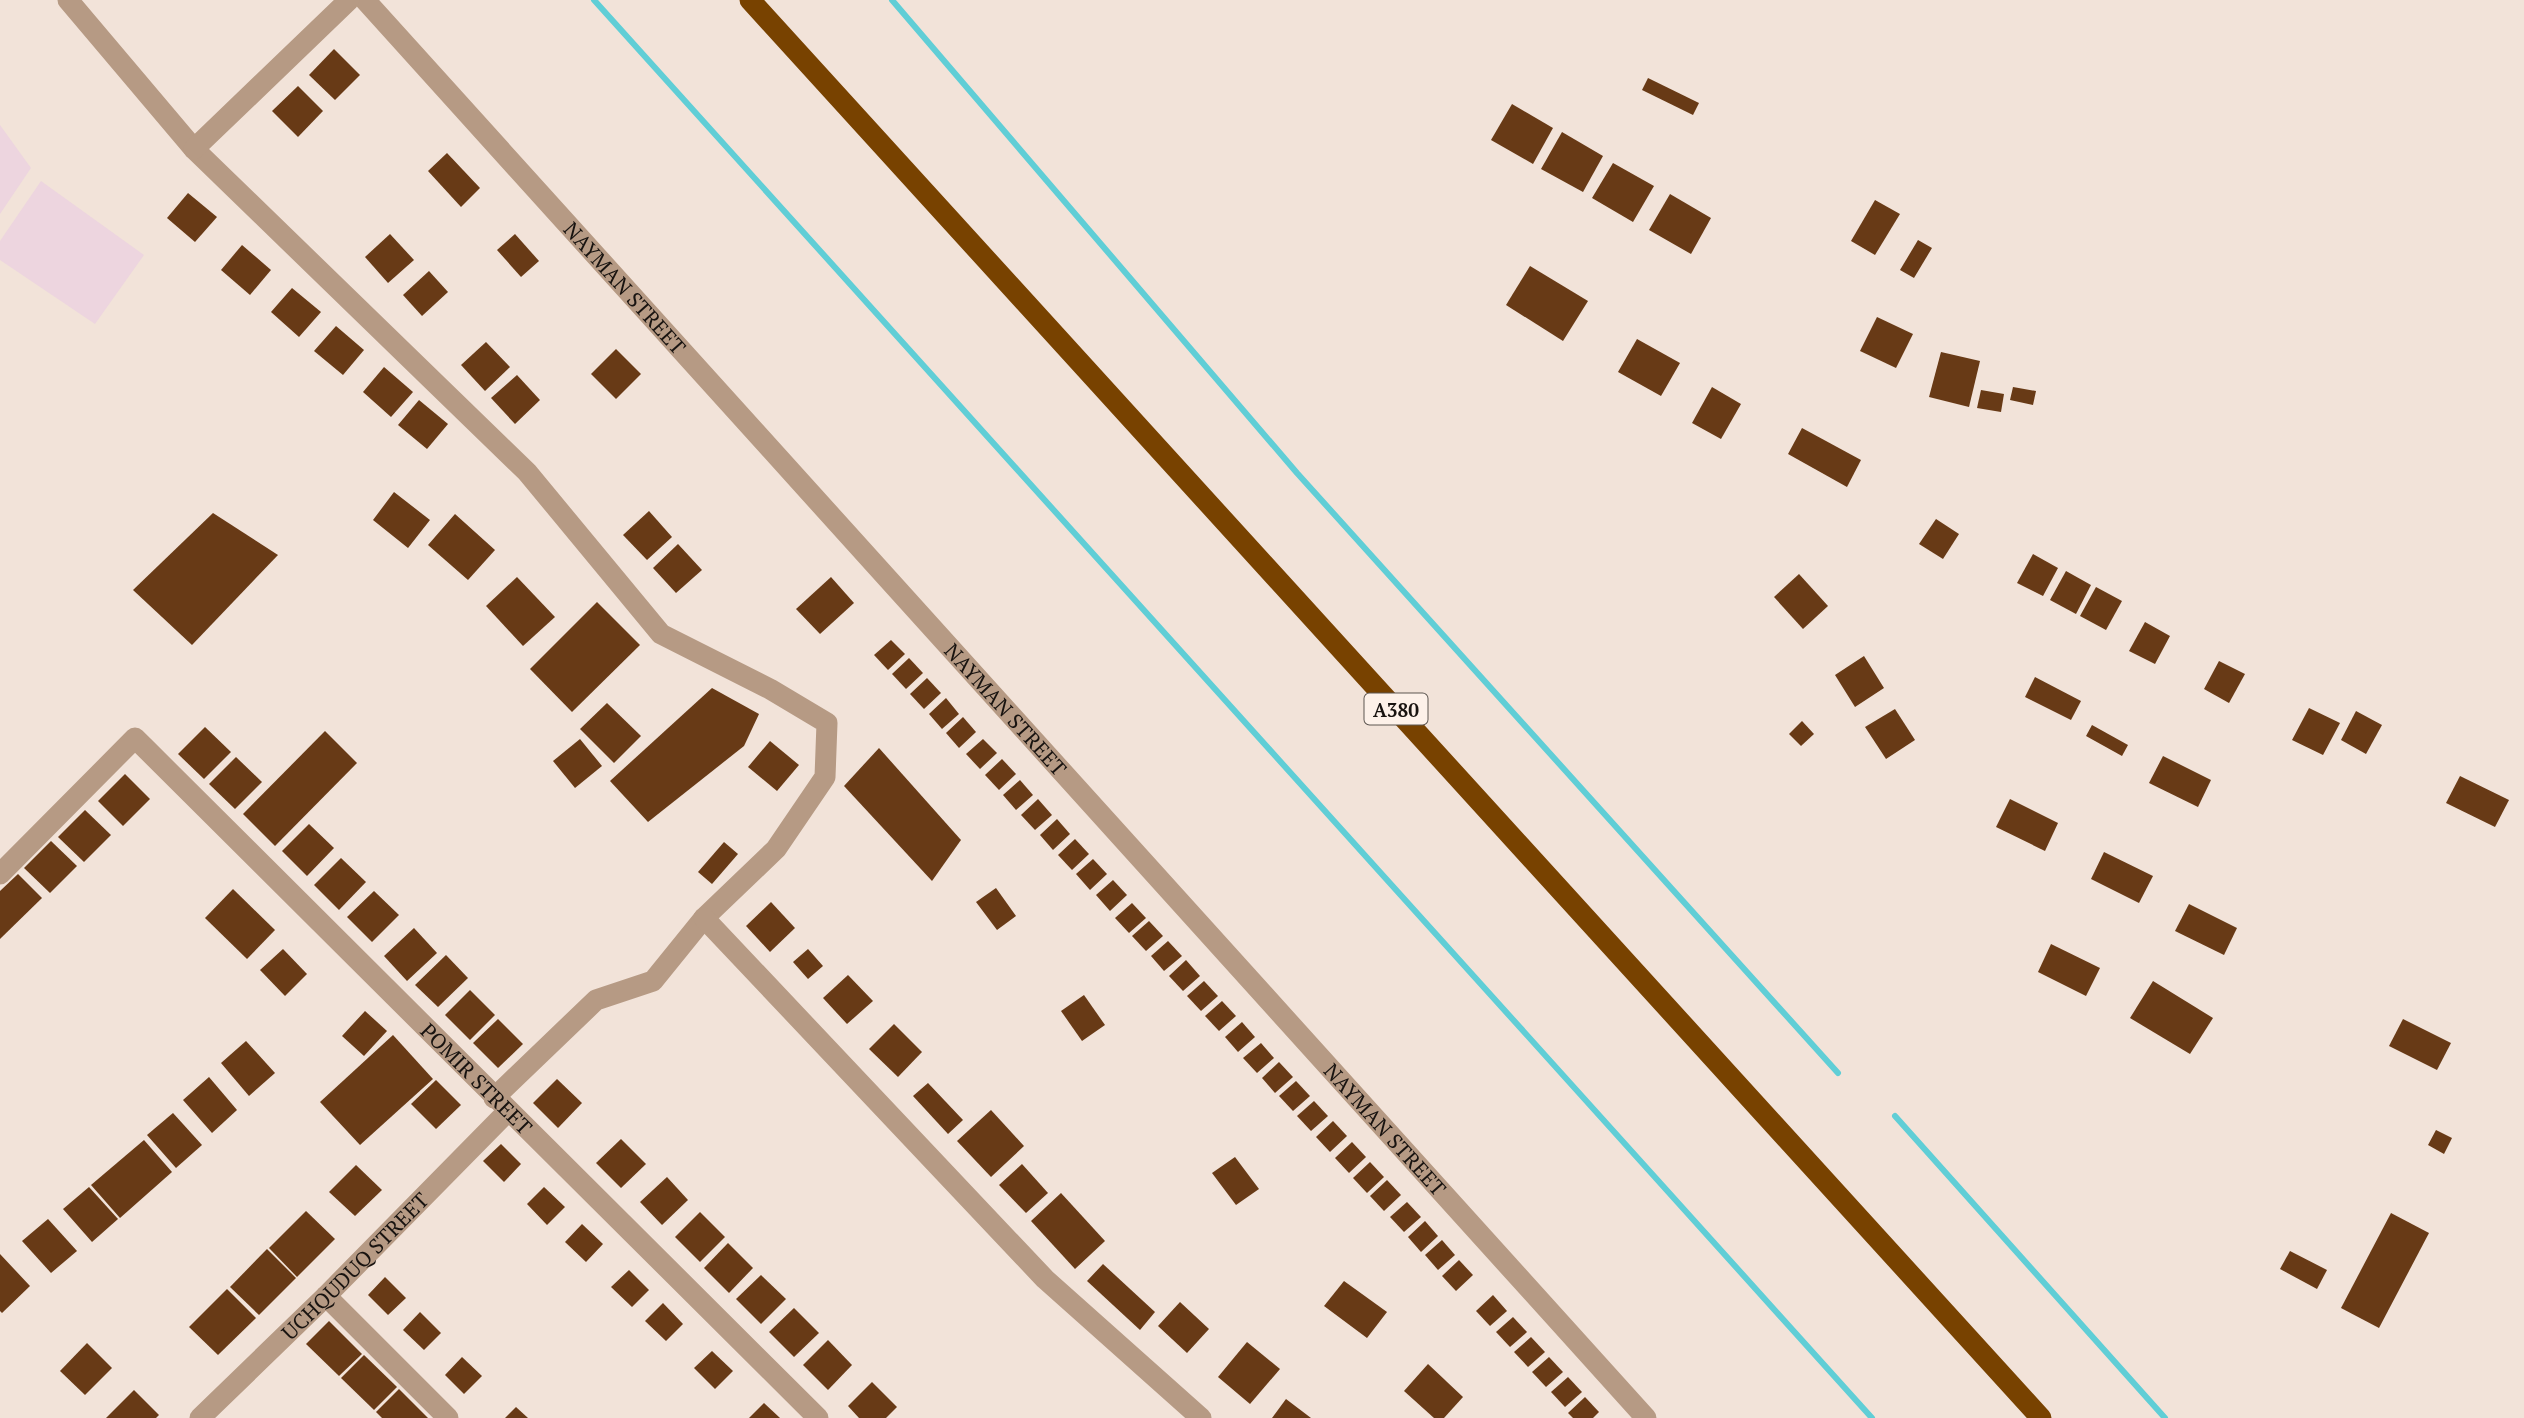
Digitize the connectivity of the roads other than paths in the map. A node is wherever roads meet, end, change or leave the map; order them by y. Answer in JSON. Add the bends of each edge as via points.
{"nodes":[{"id":1,"x":68,"y":0,"type":"edge"},
{"id":2,"x":349,"y":0,"type":"edge"},
{"id":3,"x":365,"y":0,"type":"edge"},
{"id":4,"x":750,"y":0,"type":"edge"},
{"id":5,"x":194,"y":149,"type":"junction"},
{"id":6,"x":0,"y":874,"type":"edge"},
{"id":7,"x":704,"y":918,"type":"junction"},
{"id":8,"x":501,"y":1105,"type":"junction"},
{"id":9,"x":326,"y":1296,"type":"junction"},
{"id":10,"x":200,"y":1418,"type":"edge"},
{"id":11,"x":448,"y":1418,"type":"edge"},
{"id":12,"x":818,"y":1418,"type":"edge"},
{"id":13,"x":1201,"y":1418,"type":"edge"},
{"id":14,"x":1646,"y":1418,"type":"edge"},
{"id":15,"x":2041,"y":1418,"type":"edge"}],
"edges":[{"from":1,"to":5,"type":"street"},
{"from":2,"to":5,"type":"street"},
{"from":3,"to":14,"type":"street","name":"NAYMAN STREET"},
{"from":4,"to":15,"type":"highway","number":"A380"},
{"from":5,"to":7,"type":"street","name":"UCHQUDUQ STREET","via":[[527,472],[661,634],[827,723],[825,777],[776,849]]},
{"from":6,"to":8,"type":"street","name":"POMIR STREET","via":[[135,738]]},
{"from":7,"to":8,"type":"street","name":"UCHQUDUQ STREET","via":[[653,981],[596,1000]]},
{"from":7,"to":13,"type":"street","via":[[1045,1279]]},
{"from":8,"to":9,"type":"street","name":"UCHQUDUQ STREET"},
{"from":8,"to":12,"type":"street","name":"POMIR STREET"},
{"from":9,"to":10,"type":"street","name":"UCHQUDUQ STREET"},
{"from":9,"to":11,"type":"street"}]}
